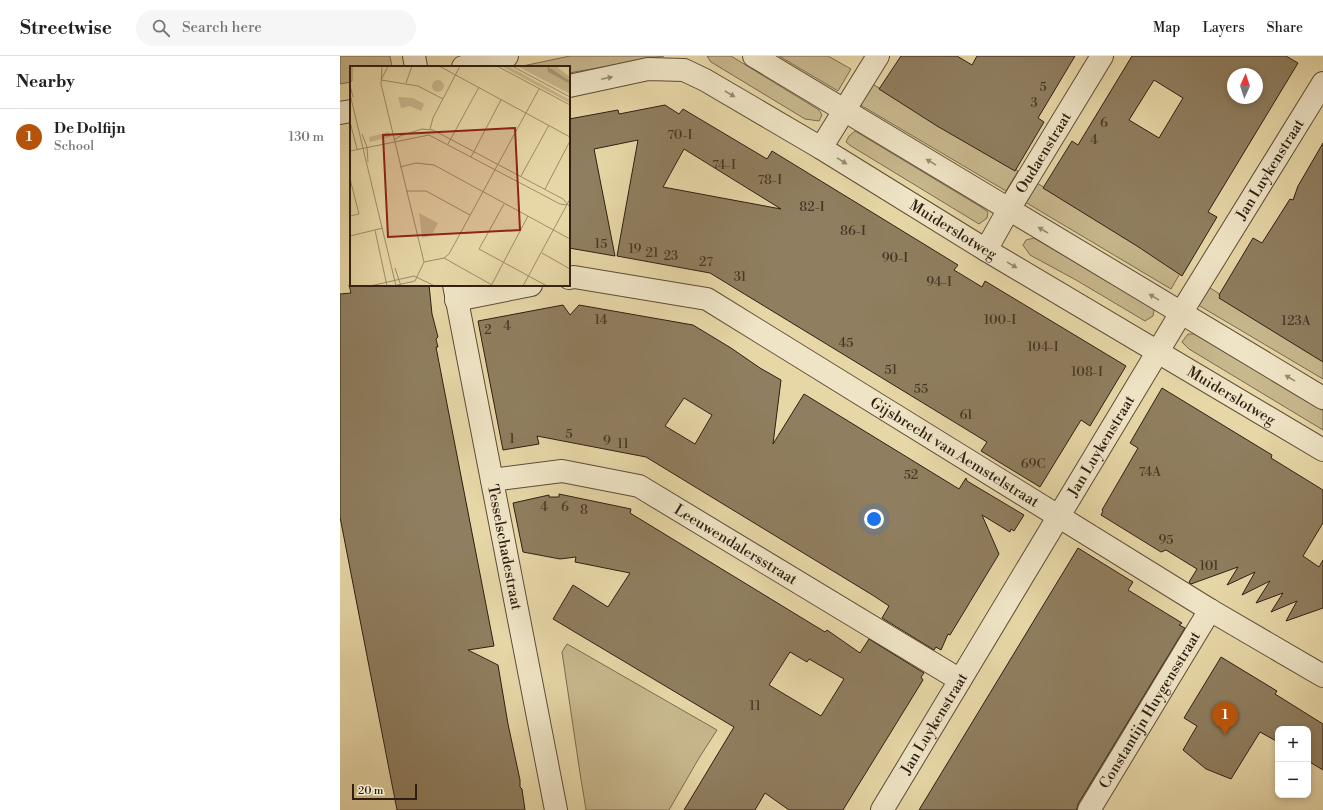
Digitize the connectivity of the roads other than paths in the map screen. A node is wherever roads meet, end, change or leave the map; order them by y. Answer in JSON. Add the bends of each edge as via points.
{"nodes":[{"id":1,"x":414,"y":56,"type":"edge"},
{"id":2,"x":507,"y":56,"type":"edge"},
{"id":3,"x":754,"y":56,"type":"edge"},
{"id":4,"x":878,"y":56,"type":"edge"},
{"id":5,"x":1102,"y":56,"type":"edge"},
{"id":6,"x":686,"y":63,"type":"edge"},
{"id":7,"x":416,"y":66,"type":"edge"},
{"id":8,"x":467,"y":66,"type":"edge"},
{"id":9,"x":1323,"y":83,"type":"edge"},
{"id":10,"x":570,"y":86,"type":"edge"},
{"id":11,"x":845,"y":110,"type":"junction"},
{"id":12,"x":350,"y":111,"type":"edge"},
{"id":13,"x":340,"y":113,"type":"edge"},
{"id":14,"x":821,"y":148,"type":"junction"},
{"id":15,"x":1009,"y":209,"type":"junction"},
{"id":16,"x":986,"y":250,"type":"junction"},
{"id":17,"x":570,"y":278,"type":"edge"},
{"id":18,"x":520,"y":286,"type":"edge"},
{"id":19,"x":455,"y":292,"type":"edge"},
{"id":20,"x":1181,"y":313,"type":"junction"},
{"id":21,"x":1159,"y":351,"type":"junction"},
{"id":22,"x":1323,"y":398,"type":"edge"},
{"id":23,"x":1323,"y":450,"type":"edge"},
{"id":24,"x":492,"y":480,"type":"junction"},
{"id":25,"x":1059,"y":517,"type":"junction"},
{"id":26,"x":1210,"y":610,"type":"junction"},
{"id":27,"x":1323,"y":676,"type":"edge"},
{"id":28,"x":960,"y":680,"type":"junction"},
{"id":29,"x":556,"y":810,"type":"edge"},
{"id":30,"x":882,"y":810,"type":"edge"},
{"id":31,"x":1088,"y":810,"type":"edge"}],
"edges":[{"from":1,"to":7,"type":"street"},
{"from":2,"to":8,"type":"street"},
{"from":3,"to":11,"type":"street"},
{"from":4,"to":11,"type":"street"},
{"from":5,"to":15,"type":"street","name":"Oudaenstraat"},
{"from":10,"to":6,"type":"street","name":"Muiderslotweg","one_way":true,"via":[[648,68]]},
{"from":6,"to":14,"type":"street","name":"Muiderslotweg","one_way":true,"via":[[705,80]]},
{"from":9,"to":20,"type":"street","name":"Jan Luykenstraat"},
{"from":11,"to":14,"type":"street"},
{"from":15,"to":11,"type":"street","one_way":true},
{"from":12,"to":13,"type":"street"},
{"from":14,"to":16,"type":"street","name":"Muiderslotweg","one_way":true},
{"from":15,"to":16,"type":"street","name":"Oudaenstraat"},
{"from":20,"to":15,"type":"street","one_way":true},
{"from":16,"to":21,"type":"street","name":"Muiderslotweg","one_way":true},
{"from":17,"to":25,"type":"street","name":"Gijsbrecht van Aemstelstraat","via":[[707,299]]},
{"from":18,"to":19,"type":"street"},
{"from":19,"to":24,"type":"street","name":"Tesselschadestraat"},
{"from":20,"to":21,"type":"street","name":"Jan Luykenstraat"},
{"from":22,"to":20,"type":"street","one_way":true},
{"from":21,"to":23,"type":"street","name":"Muiderslotweg"},
{"from":21,"to":25,"type":"street","name":"Jan Luykenstraat"},
{"from":24,"to":28,"type":"street","name":"Leeuwendalersstraat","via":[[562,471],[639,486]]},
{"from":24,"to":29,"type":"street","name":"Tesselschadestraat"},
{"from":25,"to":26,"type":"street","name":"Gijsbrecht van Aemstelstraat"},
{"from":25,"to":28,"type":"street","name":"Jan Luykenstraat"},
{"from":26,"to":27,"type":"street","name":"Gijsbrecht van Aemstelstraat"},
{"from":26,"to":31,"type":"street","name":"Constantijn Huygensstraat"},
{"from":28,"to":30,"type":"street","name":"Jan Luykenstraat"}]}
